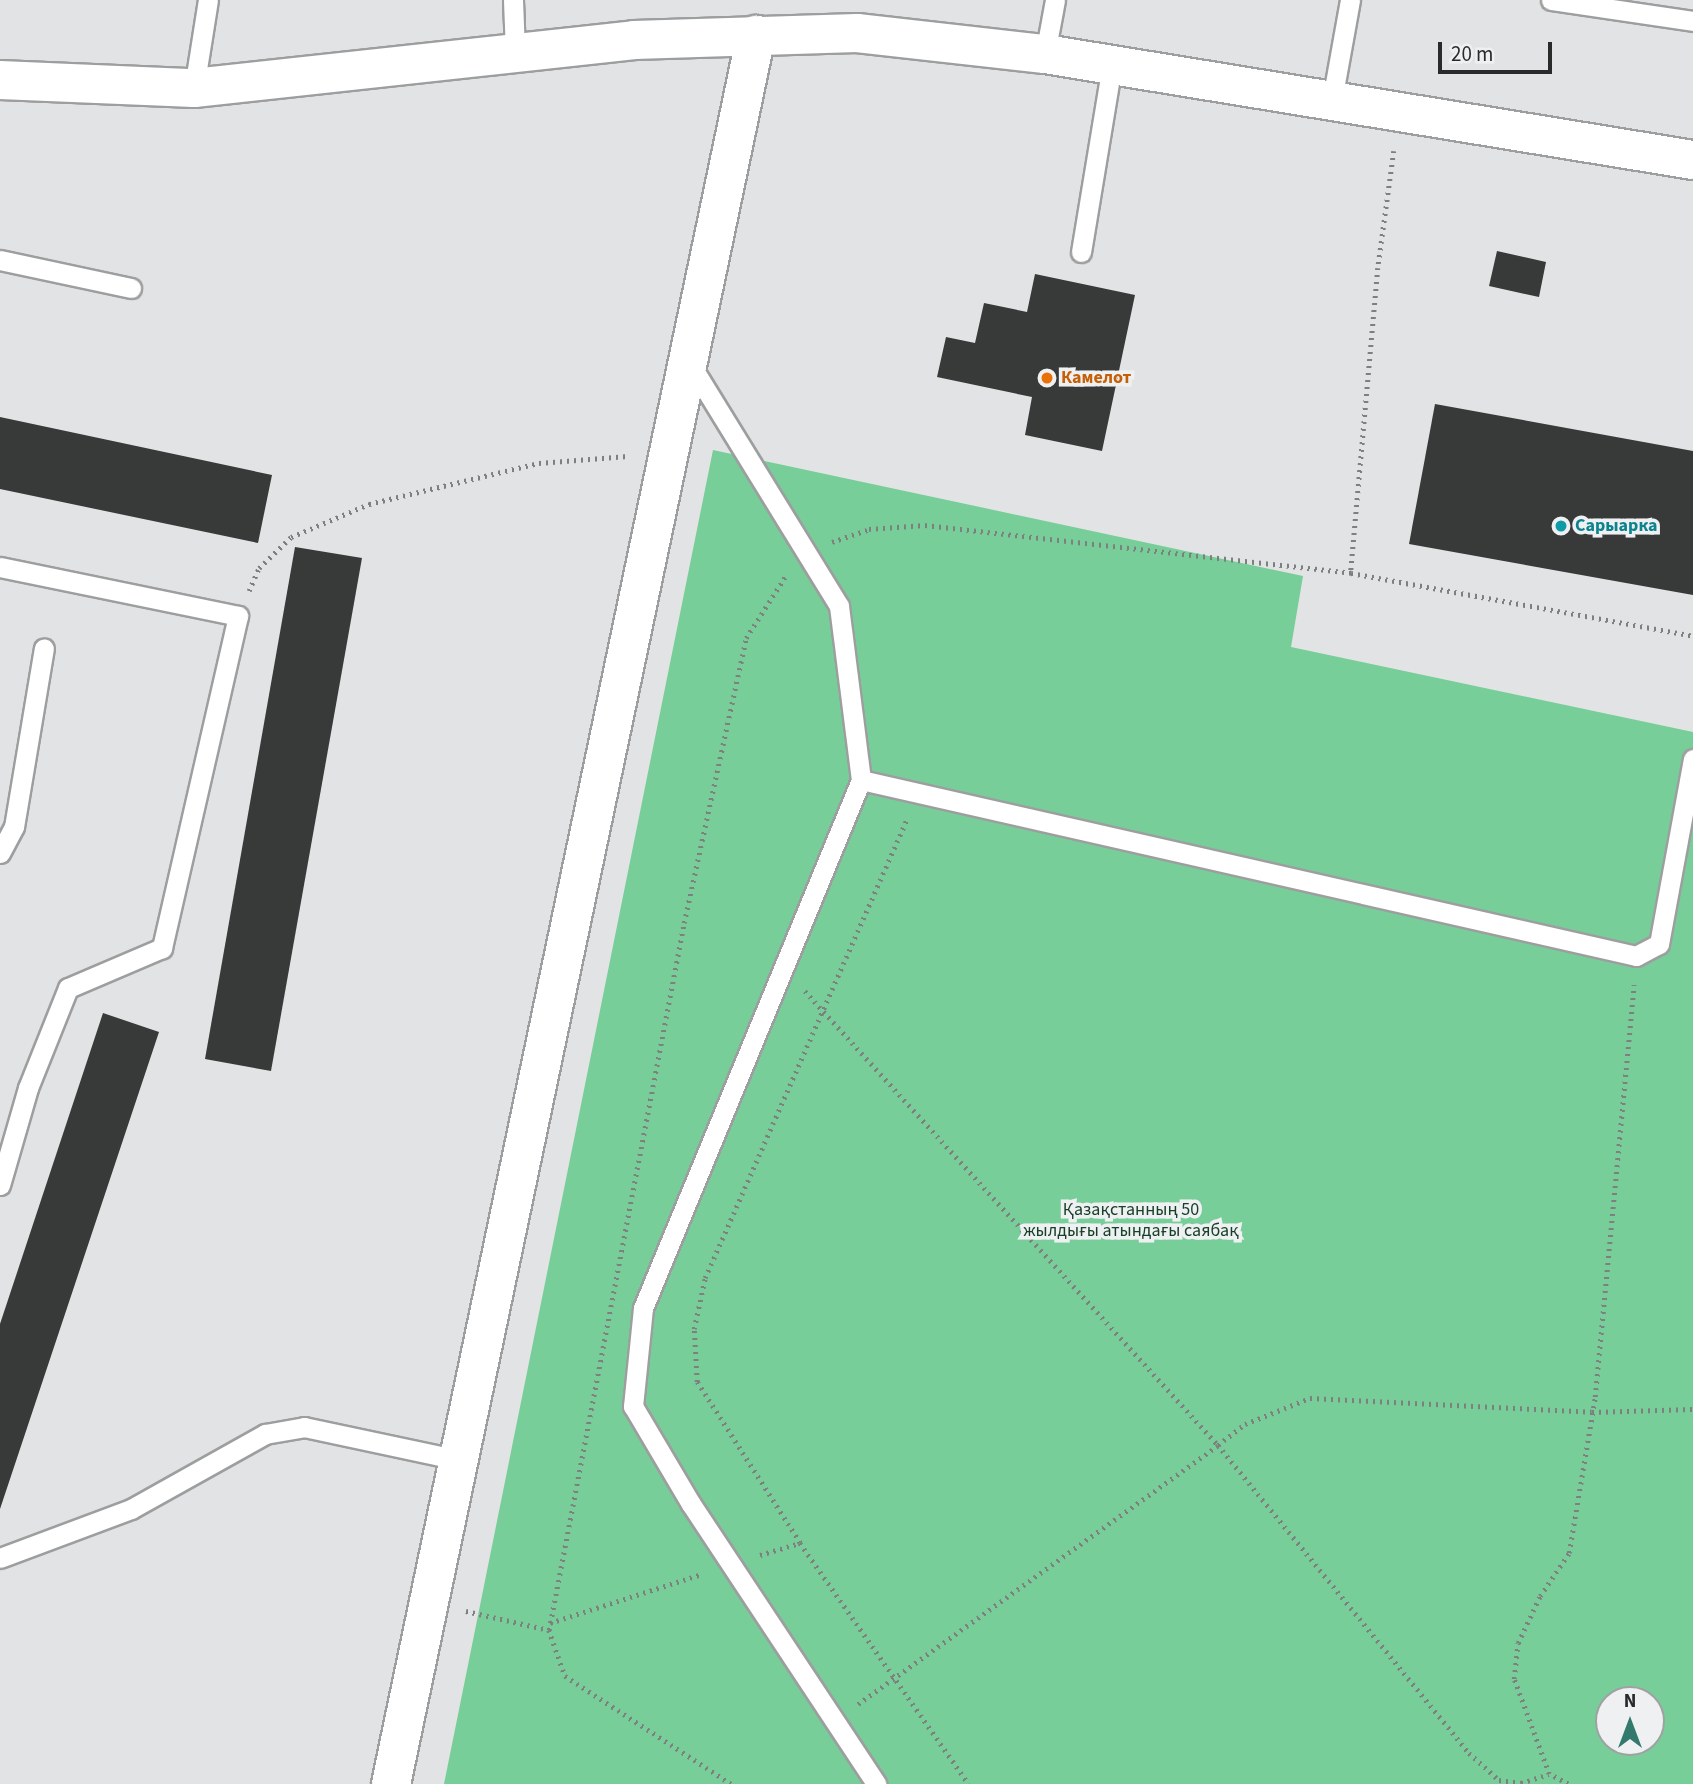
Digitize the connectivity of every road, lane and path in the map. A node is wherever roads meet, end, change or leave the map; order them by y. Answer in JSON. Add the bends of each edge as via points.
{"nodes":[{"id":1,"x":208,"y":0,"type":"edge"},
{"id":2,"x":513,"y":0,"type":"edge"},
{"id":3,"x":1055,"y":0,"type":"edge"},
{"id":4,"x":1350,"y":0,"type":"edge"},
{"id":5,"x":1551,"y":0,"type":"edge"},
{"id":6,"x":1693,"y":21,"type":"edge"},
{"id":7,"x":756,"y":35,"type":"junction"},
{"id":8,"x":515,"y":52,"type":"junction"},
{"id":9,"x":1045,"y":54,"type":"junction"},
{"id":10,"x":1112,"y":65,"type":"junction"},
{"id":11,"x":0,"y":80,"type":"edge"},
{"id":12,"x":194,"y":88,"type":"junction"},
{"id":13,"x":1332,"y":100,"type":"junction"},
{"id":14,"x":1399,"y":112,"type":"junction"},
{"id":15,"x":1693,"y":160,"type":"edge"},
{"id":16,"x":1081,"y":252,"type":"dead end"},
{"id":17,"x":0,"y":260,"type":"edge"},
{"id":18,"x":131,"y":288,"type":"dead end"},
{"id":19,"x":688,"y":361,"type":"junction"},
{"id":20,"x":668,"y":456,"type":"junction"},
{"id":21,"x":806,"y":551,"type":"junction"},
{"id":22,"x":0,"y":567,"type":"edge"},
{"id":23,"x":1351,"y":573,"type":"junction"},
{"id":24,"x":238,"y":616,"type":"junction"},
{"id":25,"x":1693,"y":636,"type":"edge"},
{"id":26,"x":44,"y":648,"type":"dead end"},
{"id":27,"x":1693,"y":759,"type":"edge"},
{"id":28,"x":861,"y":780,"type":"junction"},
{"id":29,"x":918,"y":793,"type":"junction"},
{"id":30,"x":0,"y":853,"type":"edge"},
{"id":31,"x":1636,"y":956,"type":"junction"},
{"id":32,"x":784,"y":967,"type":"junction"},
{"id":33,"x":822,"y":1010,"type":"junction"},
{"id":34,"x":0,"y":1185,"type":"edge"},
{"id":35,"x":1693,"y":1409,"type":"edge"},
{"id":36,"x":1592,"y":1412,"type":"junction"},
{"id":37,"x":1218,"y":1445,"type":"junction"},
{"id":38,"x":459,"y":1460,"type":"junction"},
{"id":39,"x":800,"y":1543,"type":"dead end"},
{"id":40,"x":0,"y":1559,"type":"edge"},
{"id":41,"x":429,"y":1603,"type":"junction"},
{"id":42,"x":548,"y":1630,"type":"junction"},
{"id":43,"x":835,"y":1721,"type":"junction"},
{"id":44,"x":1549,"y":1774,"type":"junction"},
{"id":45,"x":391,"y":1784,"type":"edge"},
{"id":46,"x":731,"y":1784,"type":"edge"},
{"id":47,"x":876,"y":1784,"type":"edge"},
{"id":48,"x":1569,"y":1784,"type":"edge"}],
"edges":[{"from":1,"to":12,"type":"lane"},
{"from":2,"to":8,"type":"lane"},
{"from":3,"to":9,"type":"lane"},
{"from":4,"to":13,"type":"lane"},
{"from":5,"to":6,"type":"lane"},
{"from":7,"to":8,"type":"street","via":[[634,40]]},
{"from":7,"to":9,"type":"street","via":[[857,33]]},
{"from":7,"to":19,"type":"street"},
{"from":8,"to":12,"type":"street"},
{"from":9,"to":10,"type":"street"},
{"from":10,"to":13,"type":"street"},
{"from":10,"to":16,"type":"lane"},
{"from":11,"to":12,"type":"street"},
{"from":13,"to":14,"type":"street"},
{"from":14,"to":15,"type":"street"},
{"from":14,"to":23,"type":"path","via":[[1378,268]]},
{"from":17,"to":18,"type":"lane"},
{"from":19,"to":20,"type":"street"},
{"from":19,"to":21,"type":"lane"},
{"from":20,"to":24,"type":"path","via":[[539,463],[369,504],[291,537],[259,568]]},
{"from":20,"to":38,"type":"street"},
{"from":21,"to":23,"type":"path","via":[[869,529],[925,524]]},
{"from":21,"to":28,"type":"lane","via":[[839,606]]},
{"from":21,"to":42,"type":"path","via":[[772,592],[746,638],[684,923]]},
{"from":22,"to":24,"type":"lane"},
{"from":23,"to":25,"type":"path"},
{"from":24,"to":34,"type":"lane","via":[[162,948],[68,988],[28,1088]]},
{"from":26,"to":30,"type":"lane","via":[[14,827]]},
{"from":27,"to":31,"type":"lane","via":[[1659,944]]},
{"from":28,"to":29,"type":"lane"},
{"from":28,"to":32,"type":"lane"},
{"from":29,"to":31,"type":"lane"},
{"from":29,"to":33,"type":"path"},
{"from":31,"to":36,"type":"path"},
{"from":32,"to":33,"type":"path"},
{"from":32,"to":43,"type":"lane","via":[[643,1308],[633,1406],[691,1504]]},
{"from":33,"to":37,"type":"path"},
{"from":33,"to":39,"type":"path","via":[[705,1278],[694,1329],[697,1382]]},
{"from":35,"to":36,"type":"path"},
{"from":36,"to":37,"type":"path","via":[[1310,1398],[1245,1424]]},
{"from":36,"to":44,"type":"path","via":[[1569,1553],[1540,1596],[1518,1643],[1515,1667],[1514,1679]]},
{"from":37,"to":43,"type":"path"},
{"from":37,"to":44,"type":"path","via":[[1469,1753],[1499,1780],[1521,1783]]},
{"from":38,"to":40,"type":"lane","via":[[304,1427],[265,1434],[131,1509]]},
{"from":38,"to":41,"type":"street"},
{"from":41,"to":42,"type":"path"},
{"from":41,"to":45,"type":"street"},
{"from":42,"to":46,"type":"path","via":[[565,1676]]},
{"from":43,"to":47,"type":"lane"},
{"from":44,"to":48,"type":"path"}]}
